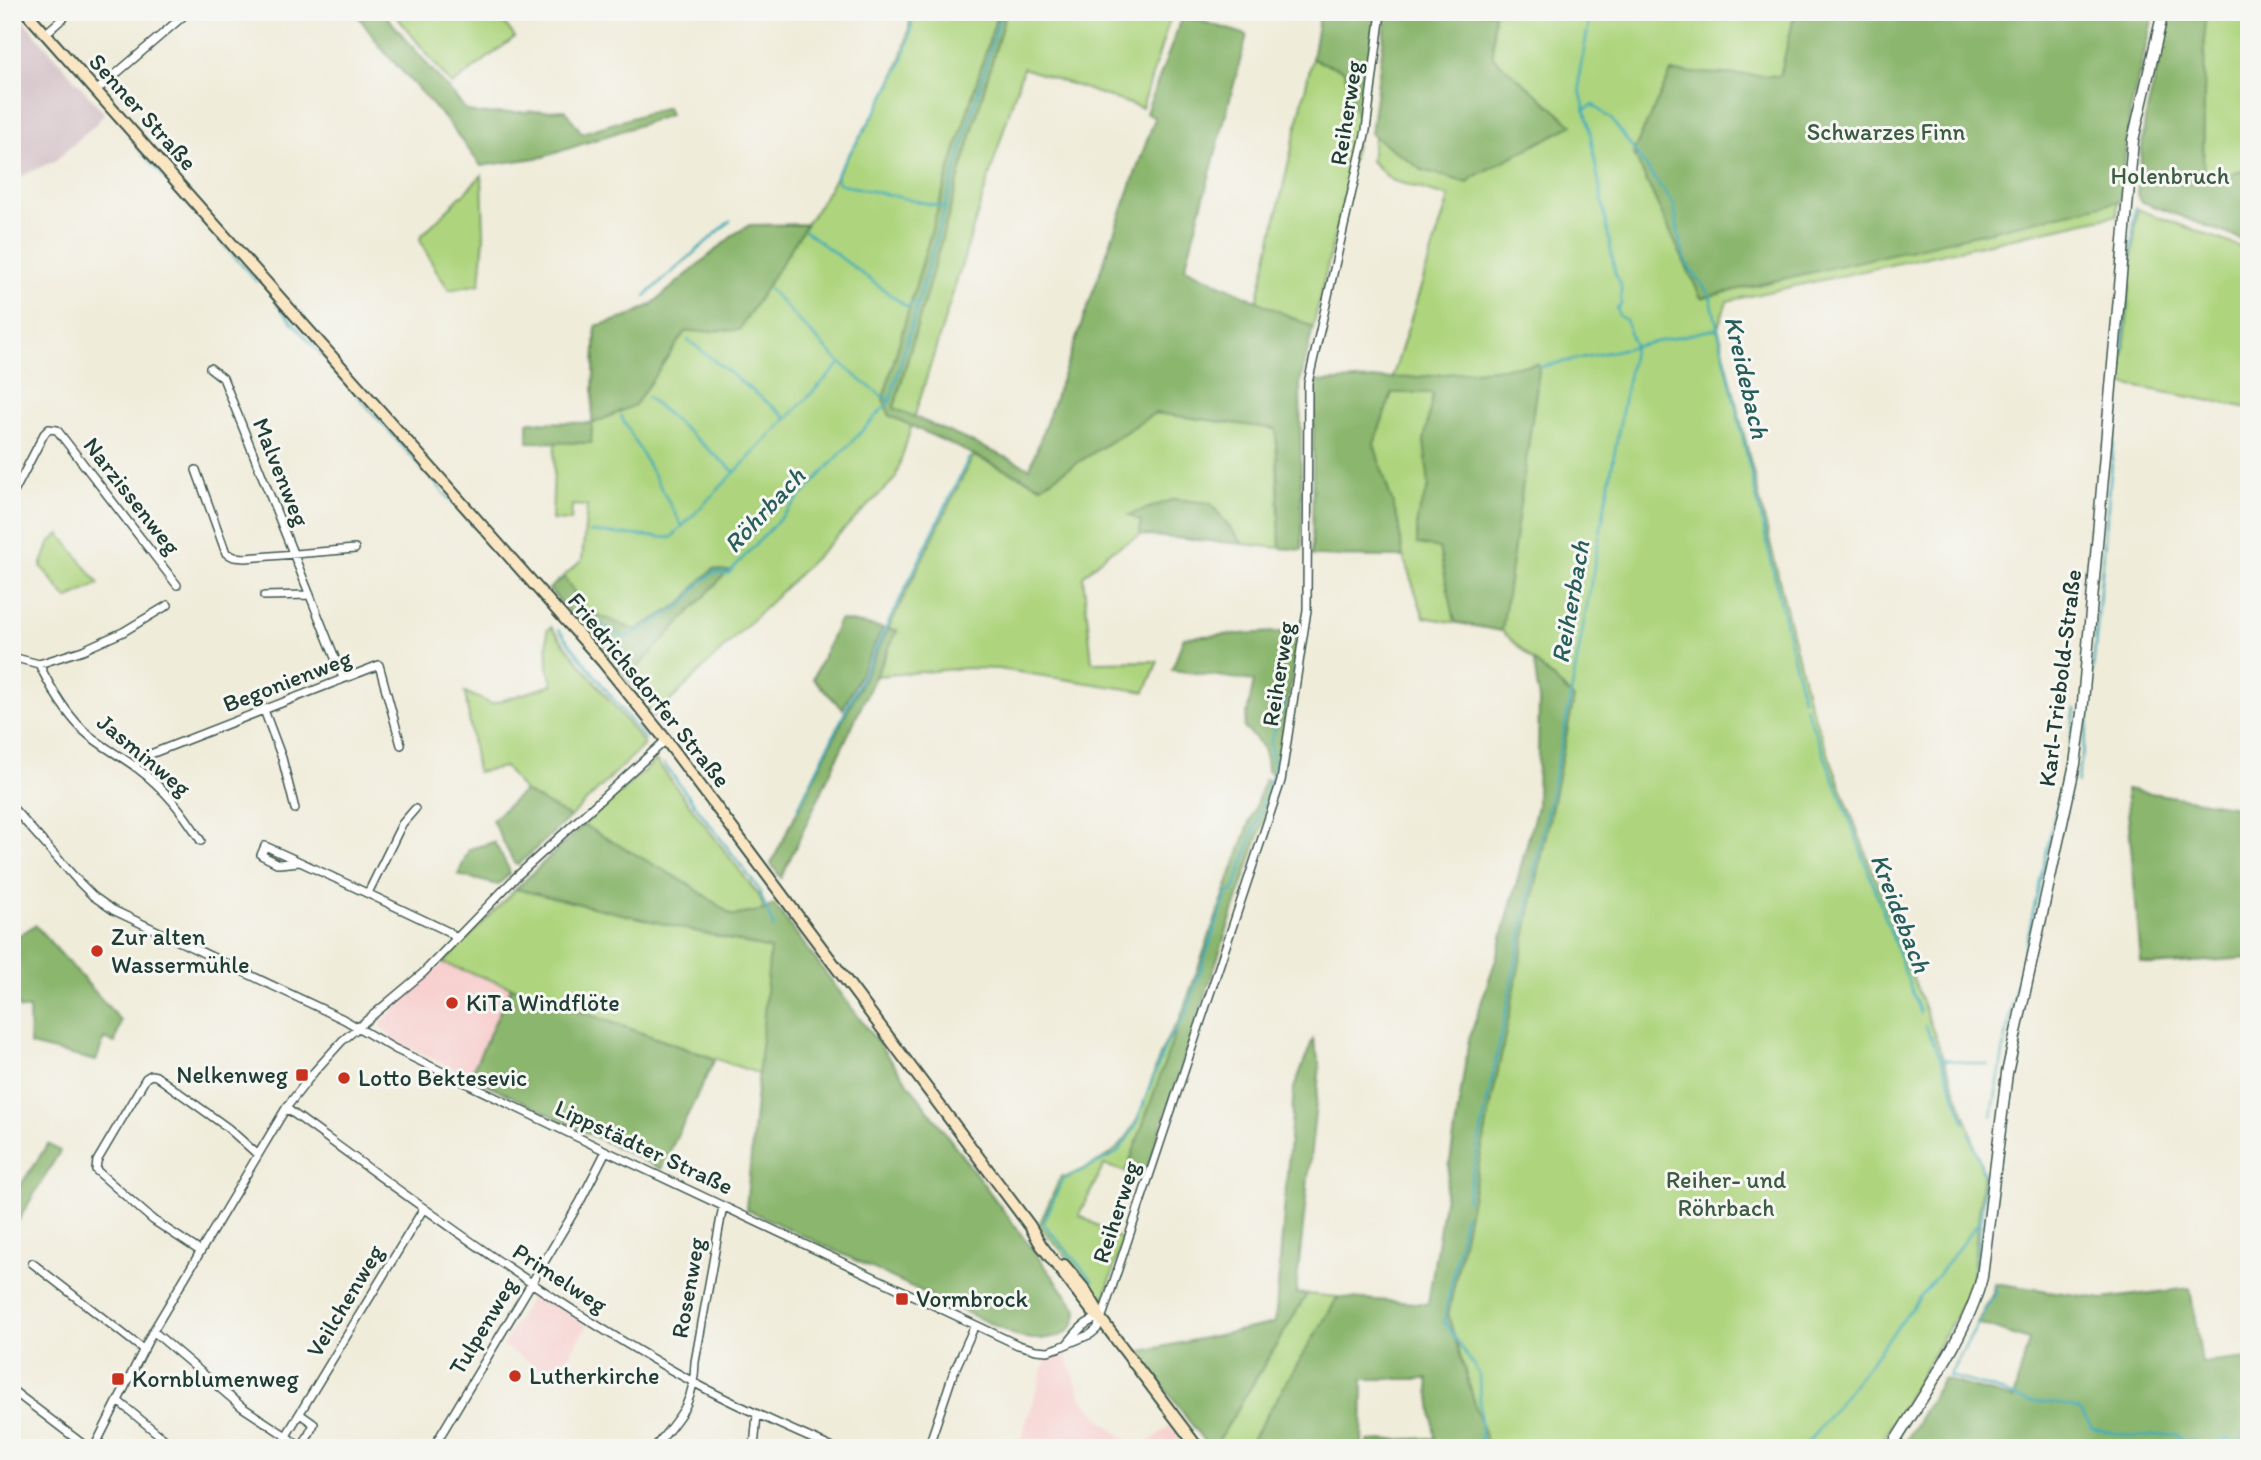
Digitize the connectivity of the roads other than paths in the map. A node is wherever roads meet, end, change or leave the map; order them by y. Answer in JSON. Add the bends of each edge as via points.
{"nodes":[{"id":1,"x":26,"y":12,"type":"edge"},
{"id":2,"x":70,"y":12,"type":"edge"},
{"id":3,"x":188,"y":12,"type":"edge"},
{"id":4,"x":1381,"y":12,"type":"edge"},
{"id":5,"x":2162,"y":12,"type":"edge"},
{"id":6,"x":45,"y":33,"type":"junction"},
{"id":7,"x":96,"y":91,"type":"junction"},
{"id":8,"x":201,"y":208,"type":"joint"},
{"id":9,"x":210,"y":368,"type":"dead end"},
{"id":10,"x":196,"y":470,"type":"dead end"},
{"id":11,"x":12,"y":496,"type":"edge"},
{"id":12,"x":355,"y":548,"type":"dead end"},
{"id":13,"x":292,"y":553,"type":"junction"},
{"id":14,"x":177,"y":585,"type":"dead end"},
{"id":15,"x":310,"y":595,"type":"junction"},
{"id":16,"x":264,"y":596,"type":"dead end"},
{"id":17,"x":168,"y":605,"type":"dead end"},
{"id":18,"x":12,"y":657,"type":"edge"},
{"id":19,"x":39,"y":664,"type":"junction"},
{"id":20,"x":343,"y":678,"type":"junction"},
{"id":21,"x":264,"y":710,"type":"junction"},
{"id":22,"x":666,"y":740,"type":"junction"},
{"id":23,"x":401,"y":745,"type":"dead end"},
{"id":24,"x":135,"y":767,"type":"junction"},
{"id":25,"x":12,"y":807,"type":"edge"},
{"id":26,"x":295,"y":808,"type":"dead end"},
{"id":27,"x":415,"y":809,"type":"dead end"},
{"id":28,"x":201,"y":841,"type":"dead end"},
{"id":29,"x":300,"y":862,"type":"junction"},
{"id":30,"x":368,"y":893,"type":"junction"},
{"id":31,"x":457,"y":939,"type":"junction"},
{"id":32,"x":358,"y":1028,"type":"junction"},
{"id":33,"x":286,"y":1108,"type":"junction"},
{"id":34,"x":606,"y":1151,"type":"junction"},
{"id":35,"x":257,"y":1154,"type":"junction"},
{"id":36,"x":723,"y":1206,"type":"junction"},
{"id":37,"x":424,"y":1208,"type":"junction"},
{"id":38,"x":200,"y":1251,"type":"junction"},
{"id":39,"x":32,"y":1263,"type":"dead end"},
{"id":40,"x":531,"y":1284,"type":"junction"},
{"id":41,"x":1100,"y":1318,"type":"junction"},
{"id":42,"x":975,"y":1325,"type":"junction"},
{"id":43,"x":153,"y":1331,"type":"junction"},
{"id":44,"x":144,"y":1350,"type":"junction"},
{"id":45,"x":694,"y":1383,"type":"junction"},
{"id":46,"x":12,"y":1390,"type":"edge"},
{"id":47,"x":118,"y":1401,"type":"junction"},
{"id":48,"x":300,"y":1414,"type":"junction"},
{"id":49,"x":757,"y":1414,"type":"junction"},
{"id":50,"x":286,"y":1436,"type":"junction"},
{"id":51,"x":88,"y":1448,"type":"edge"},
{"id":52,"x":94,"y":1448,"type":"edge"},
{"id":53,"x":176,"y":1448,"type":"edge"},
{"id":54,"x":302,"y":1448,"type":"edge"},
{"id":55,"x":433,"y":1448,"type":"edge"},
{"id":56,"x":654,"y":1448,"type":"edge"},
{"id":57,"x":754,"y":1448,"type":"edge"},
{"id":58,"x":833,"y":1448,"type":"edge"},
{"id":59,"x":928,"y":1448,"type":"edge"},
{"id":60,"x":1198,"y":1448,"type":"edge"},
{"id":61,"x":1891,"y":1448,"type":"edge"}],
"edges":[{"from":1,"to":6,"type":"main road","name":"Senner Straße"},
{"from":2,"to":6,"type":"street"},
{"from":3,"to":7,"type":"street"},
{"from":4,"to":41,"type":"street","name":"Reiherweg","via":[[1366,130],[1308,383],[1307,610],[1281,780]]},
{"from":5,"to":61,"type":"street","name":"Karl-Triebold-Straße","via":[[2133,139],[2081,726],[2007,1073],[1982,1277],[1961,1331]]},
{"from":6,"to":7,"type":"main road","name":"Senner Straße"},
{"from":7,"to":8,"type":"main road","name":"Senner Straße"},
{"from":8,"to":22,"type":"main road","name":"Friedrichsdorfer Straße","via":[[604,662]]},
{"from":9,"to":13,"type":"street","name":"Malvenweg","via":[[223,378]]},
{"from":10,"to":13,"type":"street","via":[[226,553],[245,558]]},
{"from":11,"to":14,"type":"street","name":"Narzissenweg","via":[[44,434],[57,430]]},
{"from":12,"to":13,"type":"street"},
{"from":13,"to":15,"type":"street","name":"Malvenweg"},
{"from":15,"to":16,"type":"street"},
{"from":15,"to":20,"type":"street","name":"Malvenweg"},
{"from":17,"to":19,"type":"street","via":[[108,640]]},
{"from":18,"to":19,"type":"street"},
{"from":19,"to":24,"type":"street","name":"Jasminweg","via":[[83,730]]},
{"from":20,"to":21,"type":"street","name":"Begonienweg"},
{"from":20,"to":23,"type":"street","name":"Begonienweg","via":[[379,665]]},
{"from":21,"to":24,"type":"street","name":"Begonienweg","via":[[143,757]]},
{"from":21,"to":26,"type":"street"},
{"from":22,"to":31,"type":"street","via":[[517,876]]},
{"from":22,"to":41,"type":"main road","name":"Friedrichsdorfer Straße"},
{"from":24,"to":28,"type":"street","name":"Jasminweg","via":[[171,797]]},
{"from":25,"to":32,"type":"street","name":"Lippstädter Straße","via":[[77,880],[110,908]]},
{"from":27,"to":30,"type":"street","via":[[401,824]]},
{"from":29,"to":29,"type":"street","via":[[265,846],[261,855],[279,864]]},
{"from":29,"to":30,"type":"street"},
{"from":30,"to":31,"type":"street"},
{"from":31,"to":32,"type":"street"},
{"from":32,"to":33,"type":"street","via":[[330,1053]]},
{"from":32,"to":34,"type":"street","name":"Lippstädter Straße"},
{"from":33,"to":35,"type":"street"},
{"from":33,"to":37,"type":"street","name":"Primelweg"},
{"from":34,"to":36,"type":"street","name":"Lippstädter Straße"},
{"from":34,"to":40,"type":"street","name":"Tulpenweg"},
{"from":35,"to":38,"type":"street"},
{"from":35,"to":38,"type":"street","via":[[156,1076],[146,1078],[96,1170],[153,1220]]},
{"from":36,"to":42,"type":"street","name":"Lippstädter Straße"},
{"from":36,"to":45,"type":"street","name":"Rosenweg"},
{"from":37,"to":40,"type":"street","name":"Primelweg"},
{"from":37,"to":48,"type":"street","name":"Veilchenweg"},
{"from":38,"to":43,"type":"street"},
{"from":39,"to":44,"type":"street"},
{"from":40,"to":45,"type":"street","name":"Primelweg"},
{"from":40,"to":55,"type":"street","name":"Tulpenweg"},
{"from":41,"to":42,"type":"street","name":"Lippstädter Straße","via":[[1083,1325],[1066,1345],[1048,1351],[1018,1345]]},
{"from":41,"to":60,"type":"main road","name":"Friedrichsdorfer Straße"},
{"from":42,"to":59,"type":"street"},
{"from":43,"to":44,"type":"street"},
{"from":43,"to":50,"type":"street","via":[[242,1407]]},
{"from":44,"to":47,"type":"street"},
{"from":45,"to":49,"type":"street","name":"Primelweg"},
{"from":45,"to":56,"type":"street","name":"Rosenweg","via":[[682,1414]]},
{"from":46,"to":51,"type":"street"},
{"from":47,"to":52,"type":"street"},
{"from":47,"to":53,"type":"street"},
{"from":48,"to":50,"type":"street","name":"Veilchenweg"},
{"from":48,"to":54,"type":"street","via":[[314,1424]]},
{"from":49,"to":57,"type":"street"},
{"from":49,"to":58,"type":"street","name":"Primelweg"},
{"from":50,"to":54,"type":"street"}]}
